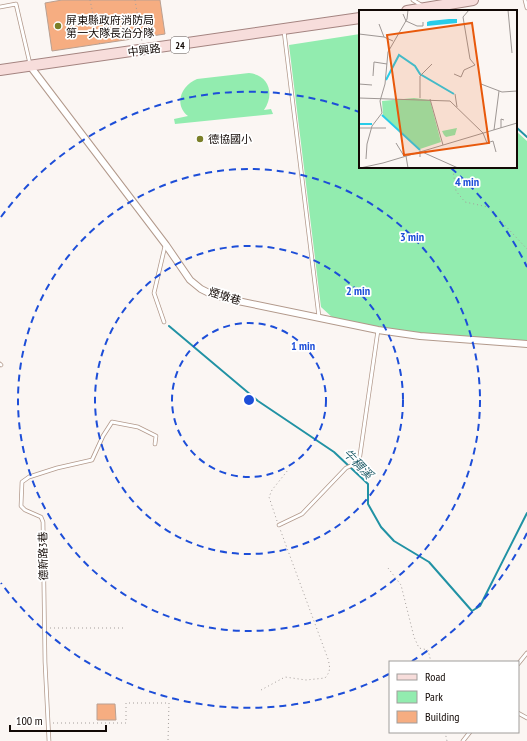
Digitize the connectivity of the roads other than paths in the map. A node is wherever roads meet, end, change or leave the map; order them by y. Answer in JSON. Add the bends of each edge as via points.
{"nodes":[{"id":1,"x":412,"y":0,"type":"edge"},
{"id":2,"x":473,"y":0,"type":"edge"},
{"id":3,"x":525,"y":0,"type":"edge"},
{"id":4,"x":426,"y":6,"type":"junction"},
{"id":5,"x":0,"y":7,"type":"edge"},
{"id":6,"x":527,"y":8,"type":"edge"},
{"id":7,"x":411,"y":10,"type":"edge"},
{"id":8,"x":359,"y":18,"type":"edge"},
{"id":9,"x":284,"y":29,"type":"junction"},
{"id":10,"x":30,"y":66,"type":"junction"},
{"id":11,"x":0,"y":70,"type":"edge"},
{"id":12,"x":166,"y":245,"type":"junction"},
{"id":13,"x":319,"y":318,"type":"junction"},
{"id":14,"x":164,"y":322,"type":"dead end"},
{"id":15,"x":378,"y":330,"type":"junction"},
{"id":16,"x":527,"y":344,"type":"edge"},
{"id":17,"x":155,"y":444,"type":"dead end"},
{"id":18,"x":279,"y":525,"type":"road end"},
{"id":19,"x":527,"y":653,"type":"edge"},
{"id":20,"x":519,"y":663,"type":"edge"},
{"id":21,"x":469,"y":733,"type":"edge"},
{"id":22,"x":49,"y":741,"type":"edge"},
{"id":23,"x":463,"y":741,"type":"edge"}],
"edges":[{"from":1,"to":4,"type":"lane"},
{"from":2,"to":4,"type":"main road"},
{"from":3,"to":6,"type":"lane"},
{"from":4,"to":7,"type":"main road"},
{"from":5,"to":10,"type":"lane","via":[[16,4]]},
{"from":8,"to":9,"type":"main road","name":"中興路","number":"24"},
{"from":9,"to":10,"type":"main road","name":"中興路","number":"24"},
{"from":9,"to":13,"type":"lane"},
{"from":10,"to":11,"type":"main road","name":"中興路","number":"24"},
{"from":10,"to":12,"type":"street","name":"煙墩巷"},
{"from":12,"to":13,"type":"street","name":"煙墩巷","via":[[190,280],[211,294]]},
{"from":12,"to":14,"type":"lane","via":[[154,293]]},
{"from":13,"to":15,"type":"street","name":"煙墩巷"},
{"from":15,"to":16,"type":"street","name":"煙墩巷","via":[[420,336]]},
{"from":15,"to":18,"type":"lane","via":[[359,462],[346,468],[302,514]]},
{"from":17,"to":22,"type":"lane","name":"德新路3巷","via":[[156,436],[138,427],[112,422],[92,460],[57,468],[29,477],[22,482],[21,506],[41,517],[42,522]]},
{"from":19,"to":20,"type":"lane"},
{"from":21,"to":23,"type":"lane"}]}
